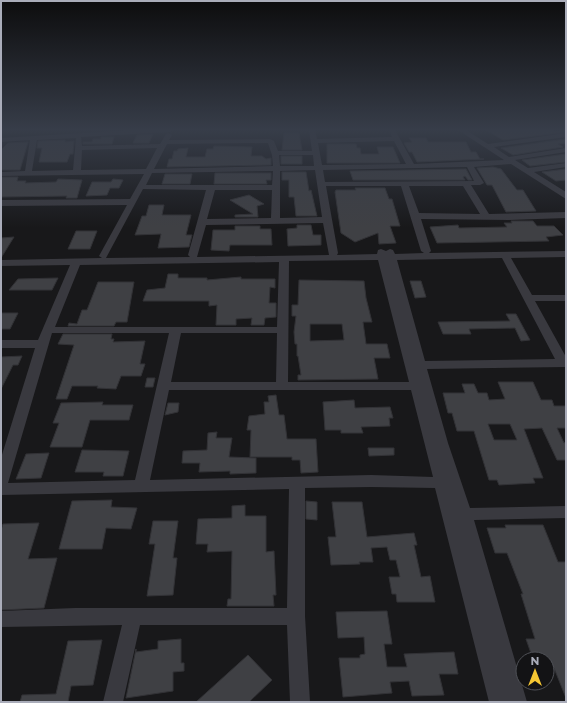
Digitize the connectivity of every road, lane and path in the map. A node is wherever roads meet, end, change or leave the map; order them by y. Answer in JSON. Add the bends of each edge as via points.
{"nodes":[{"id":1,"x":30,"y":163,"type":"edge"},
{"id":2,"x":78,"y":163,"type":"edge"},
{"id":3,"x":152,"y":163,"type":"edge"},
{"id":4,"x":275,"y":163,"type":"edge"},
{"id":5,"x":317,"y":163,"type":"edge"},
{"id":6,"x":409,"y":163,"type":"edge"},
{"id":7,"x":487,"y":163,"type":"edge"},
{"id":8,"x":515,"y":163,"type":"edge"},
{"id":9,"x":469,"y":165,"type":"junction"},
{"id":10,"x":566,"y":165,"type":"edge"},
{"id":11,"x":411,"y":166,"type":"junction"},
{"id":12,"x":318,"y":167,"type":"junction"},
{"id":13,"x":276,"y":168,"type":"junction"},
{"id":14,"x":205,"y":169,"type":"junction"},
{"id":15,"x":148,"y":170,"type":"junction"},
{"id":16,"x":526,"y":171,"type":"junction"},
{"id":17,"x":77,"y":172,"type":"junction"},
{"id":18,"x":1,"y":174,"type":"edge"},
{"id":19,"x":28,"y":174,"type":"junction"},
{"id":20,"x":321,"y":184,"type":"junction"},
{"id":21,"x":404,"y":184,"type":"junction"},
{"id":22,"x":466,"y":184,"type":"junction"},
{"id":23,"x":139,"y":188,"type":"junction"},
{"id":24,"x":202,"y":188,"type":"junction"},
{"id":25,"x":211,"y":188,"type":"junction"},
{"id":26,"x":276,"y":188,"type":"junction"},
{"id":27,"x":565,"y":194,"type":"edge"},
{"id":28,"x":132,"y":202,"type":"junction"},
{"id":29,"x":1,"y":203,"type":"edge"},
{"id":30,"x":566,"y":215,"type":"edge"},
{"id":31,"x":416,"y":216,"type":"junction"},
{"id":32,"x":486,"y":216,"type":"junction"},
{"id":33,"x":328,"y":220,"type":"junction"},
{"id":34,"x":275,"y":221,"type":"junction"},
{"id":35,"x":203,"y":222,"type":"junction"},
{"id":36,"x":566,"y":249,"type":"edge"},
{"id":37,"x":426,"y":251,"type":"junction"},
{"id":38,"x":333,"y":253,"type":"junction"},
{"id":39,"x":386,"y":254,"type":"junction"},
{"id":40,"x":566,"y":254,"type":"edge"},
{"id":41,"x":193,"y":255,"type":"junction"},
{"id":42,"x":505,"y":255,"type":"junction"},
{"id":43,"x":104,"y":256,"type":"junction"},
{"id":44,"x":1,"y":258,"type":"edge"},
{"id":45,"x":284,"y":259,"type":"junction"},
{"id":46,"x":77,"y":261,"type":"junction"},
{"id":47,"x":1,"y":263,"type":"edge"},
{"id":48,"x":528,"y":298,"type":"junction"},
{"id":49,"x":566,"y":298,"type":"edge"},
{"id":50,"x":48,"y":330,"type":"junction"},
{"id":51,"x":176,"y":330,"type":"junction"},
{"id":52,"x":282,"y":330,"type":"junction"},
{"id":53,"x":1,"y":344,"type":"edge"},
{"id":54,"x":42,"y":344,"type":"junction"},
{"id":55,"x":564,"y":363,"type":"edge"},
{"id":56,"x":420,"y":365,"type":"junction"},
{"id":57,"x":163,"y":386,"type":"junction"},
{"id":58,"x":282,"y":386,"type":"junction"},
{"id":59,"x":416,"y":386,"type":"junction"},
{"id":60,"x":1,"y":482,"type":"edge"},
{"id":61,"x":297,"y":483,"type":"junction"},
{"id":62,"x":447,"y":483,"type":"junction"},
{"id":63,"x":141,"y":485,"type":"junction"},
{"id":64,"x":1,"y":489,"type":"edge"},
{"id":65,"x":566,"y":512,"type":"edge"},
{"id":66,"x":464,"y":514,"type":"junction"},
{"id":67,"x":296,"y":616,"type":"junction"},
{"id":68,"x":133,"y":618,"type":"junction"},
{"id":69,"x":1,"y":619,"type":"edge"},
{"id":70,"x":113,"y":702,"type":"edge"},
{"id":71,"x":300,"y":702,"type":"edge"},
{"id":72,"x":500,"y":702,"type":"edge"},
{"id":73,"x":517,"y":702,"type":"edge"}],
"edges":[{"from":1,"to":19,"type":"street"},
{"from":2,"to":17,"type":"street"},
{"from":3,"to":15,"type":"street"},
{"from":4,"to":13,"type":"street"},
{"from":5,"to":12,"type":"street"},
{"from":6,"to":11,"type":"street"},
{"from":7,"to":9,"type":"street"},
{"from":8,"to":16,"type":"street"},
{"from":9,"to":11,"type":"street"},
{"from":9,"to":22,"type":"street","via":[[480,183]]},
{"from":10,"to":16,"type":"street"},
{"from":11,"to":12,"type":"street"},
{"from":12,"to":13,"type":"street"},
{"from":12,"to":20,"type":"street"},
{"from":13,"to":14,"type":"street"},
{"from":13,"to":26,"type":"street"},
{"from":14,"to":15,"type":"street"},
{"from":14,"to":24,"type":"street"},
{"from":15,"to":17,"type":"street"},
{"from":15,"to":23,"type":"street"},
{"from":16,"to":27,"type":"street"},
{"from":17,"to":19,"type":"street"},
{"from":18,"to":19,"type":"street"},
{"from":20,"to":21,"type":"street"},
{"from":20,"to":33,"type":"street"},
{"from":21,"to":22,"type":"street"},
{"from":21,"to":31,"type":"street"},
{"from":22,"to":32,"type":"street"},
{"from":23,"to":24,"type":"street"},
{"from":23,"to":28,"type":"street"},
{"from":24,"to":25,"type":"street"},
{"from":25,"to":26,"type":"street"},
{"from":25,"to":35,"type":"street"},
{"from":26,"to":34,"type":"street"},
{"from":28,"to":29,"type":"street"},
{"from":28,"to":43,"type":"street"},
{"from":30,"to":32,"type":"street"},
{"from":31,"to":32,"type":"street"},
{"from":31,"to":37,"type":"street"},
{"from":33,"to":34,"type":"street"},
{"from":33,"to":38,"type":"street"},
{"from":34,"to":35,"type":"street"},
{"from":35,"to":41,"type":"street"},
{"from":36,"to":37,"type":"street"},
{"from":37,"to":39,"type":"street"},
{"from":38,"to":39,"type":"street"},
{"from":38,"to":41,"type":"street"},
{"from":39,"to":42,"type":"street"},
{"from":39,"to":45,"type":"street"},
{"from":39,"to":56,"type":"street"},
{"from":39,"to":59,"type":"street"},
{"from":40,"to":42,"type":"street"},
{"from":41,"to":43,"type":"street"},
{"from":42,"to":48,"type":"street"},
{"from":43,"to":44,"type":"street"},
{"from":45,"to":46,"type":"street"},
{"from":45,"to":52,"type":"street"},
{"from":46,"to":47,"type":"street"},
{"from":46,"to":50,"type":"street"},
{"from":48,"to":49,"type":"street"},
{"from":48,"to":55,"type":"street"},
{"from":50,"to":51,"type":"street"},
{"from":50,"to":54,"type":"street"},
{"from":51,"to":52,"type":"street"},
{"from":51,"to":57,"type":"street"},
{"from":52,"to":58,"type":"street"},
{"from":53,"to":54,"type":"street"},
{"from":54,"to":60,"type":"street"},
{"from":55,"to":56,"type":"street"},
{"from":56,"to":62,"type":"street"},
{"from":57,"to":58,"type":"street"},
{"from":57,"to":63,"type":"street"},
{"from":58,"to":59,"type":"street"},
{"from":59,"to":62,"type":"street"},
{"from":61,"to":62,"type":"street"},
{"from":61,"to":63,"type":"street"},
{"from":61,"to":67,"type":"street"},
{"from":62,"to":66,"type":"street"},
{"from":62,"to":72,"type":"street"},
{"from":63,"to":64,"type":"street"},
{"from":65,"to":66,"type":"street"},
{"from":66,"to":73,"type":"street"},
{"from":67,"to":68,"type":"street"},
{"from":67,"to":71,"type":"street"},
{"from":68,"to":69,"type":"street"},
{"from":68,"to":70,"type":"street"}]}
